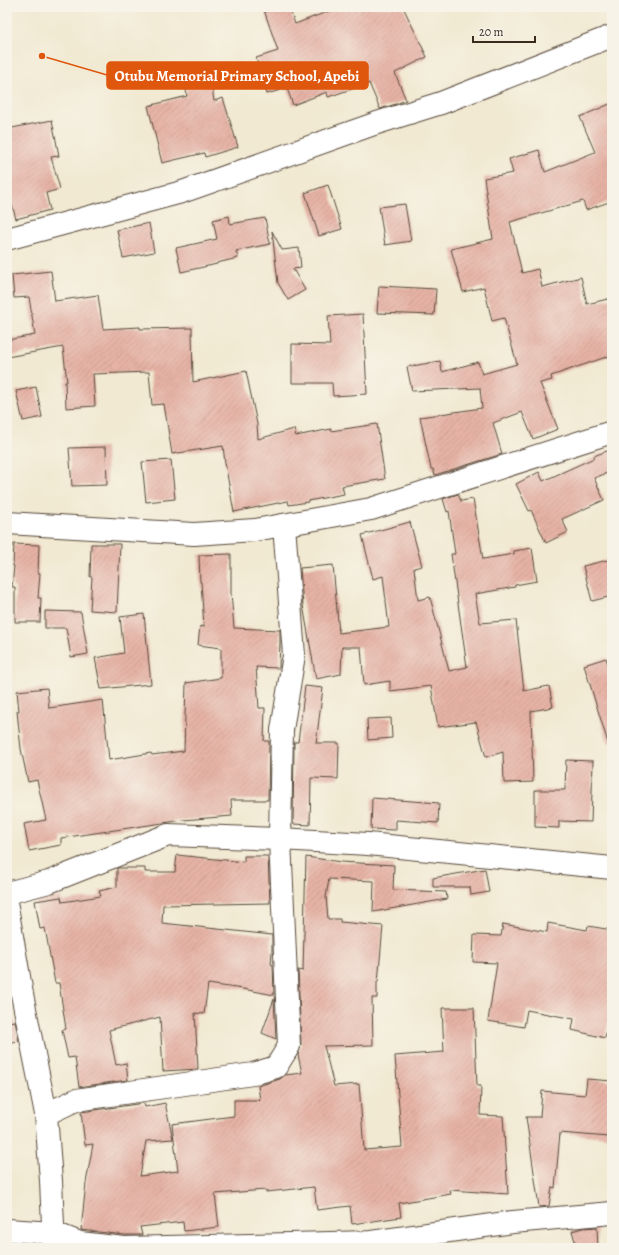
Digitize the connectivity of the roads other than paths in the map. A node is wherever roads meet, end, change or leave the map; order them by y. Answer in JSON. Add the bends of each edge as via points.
{"nodes":[{"id":1,"x":612,"y":36,"type":"edge"},
{"id":2,"x":7,"y":239,"type":"edge"},
{"id":3,"x":612,"y":432,"type":"edge"},
{"id":4,"x":7,"y":523,"type":"edge"},
{"id":5,"x":284,"y":525,"type":"junction"},
{"id":6,"x":280,"y":839,"type":"junction"},
{"id":7,"x":612,"y":868,"type":"edge"},
{"id":8,"x":7,"y":893,"type":"edge"},
{"id":9,"x":7,"y":907,"type":"edge"},
{"id":10,"x":46,"y":1114,"type":"junction"},
{"id":11,"x":612,"y":1213,"type":"edge"},
{"id":12,"x":7,"y":1230,"type":"edge"},
{"id":13,"x":54,"y":1241,"type":"edge"}],
"edges":[{"from":1,"to":2,"type":"street","via":[[441,103],[182,192]]},
{"from":3,"to":5,"type":"street","via":[[371,509]]},
{"from":4,"to":5,"type":"street","via":[[194,534],[255,530]]},
{"from":5,"to":6,"type":"street","via":[[294,655],[282,730]]},
{"from":6,"to":7,"type":"street","via":[[368,844]]},
{"from":6,"to":8,"type":"street","via":[[168,835],[49,882]]},
{"from":6,"to":10,"type":"street","via":[[289,1046],[276,1067],[253,1074],[76,1100]]},
{"from":9,"to":10,"type":"street"},
{"from":10,"to":13,"type":"street"},
{"from":11,"to":13,"type":"street","via":[[513,1222],[371,1242],[124,1248]]},
{"from":12,"to":13,"type":"street"}]}
